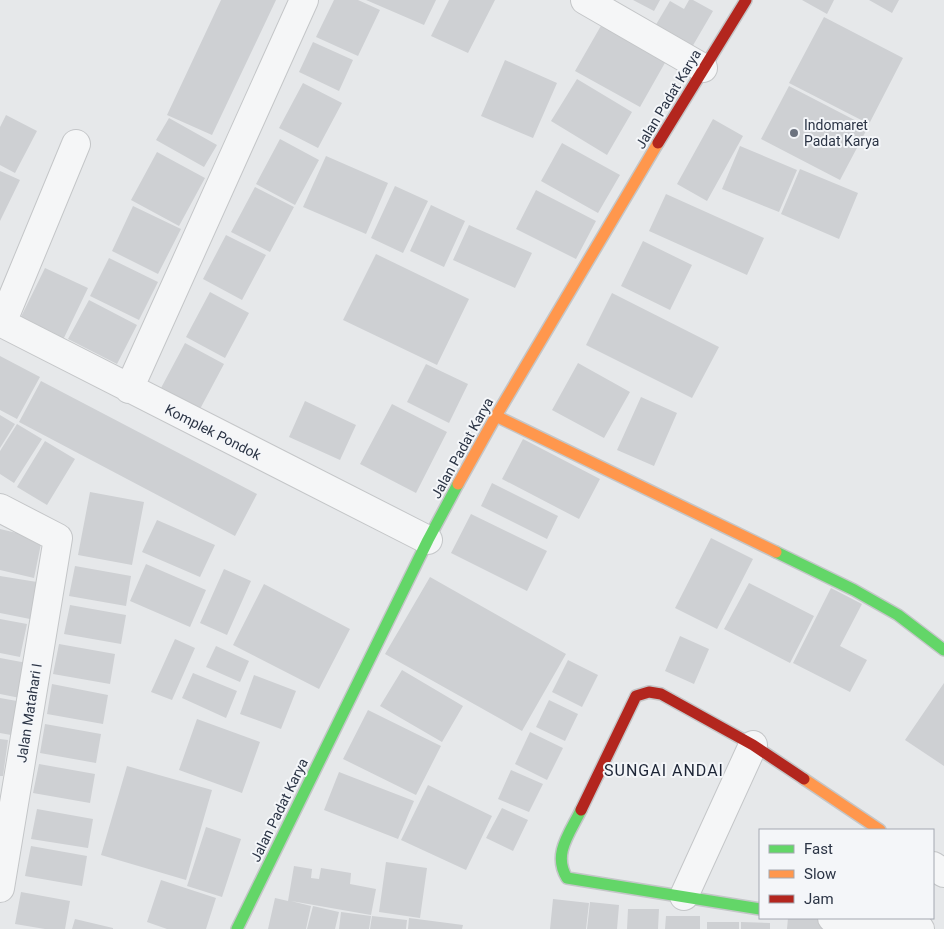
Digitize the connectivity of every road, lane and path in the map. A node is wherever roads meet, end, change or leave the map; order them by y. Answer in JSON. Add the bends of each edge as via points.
{"nodes":[{"id":1,"x":304,"y":0,"type":"edge"},
{"id":2,"x":584,"y":0,"type":"edge"},
{"id":3,"x":746,"y":0,"type":"edge"},
{"id":4,"x":703,"y":68,"type":"junction"},
{"id":5,"x":76,"y":144,"type":"dead end"},
{"id":6,"x":1,"y":322,"type":"edge"},
{"id":7,"x":129,"y":389,"type":"junction"},
{"id":8,"x":496,"y":416,"type":"junction"},
{"id":9,"x":0,"y":508,"type":"edge"},
{"id":10,"x":428,"y":540,"type":"junction"},
{"id":11,"x":944,"y":650,"type":"edge"},
{"id":12,"x":753,"y":745,"type":"junction"},
{"id":13,"x":879,"y":829,"type":"edge"},
{"id":14,"x":0,"y":888,"type":"edge"},
{"id":15,"x":684,"y":896,"type":"junction"},
{"id":16,"x":759,"y":909,"type":"edge"},
{"id":17,"x":840,"y":919,"type":"edge"},
{"id":18,"x":237,"y":929,"type":"edge"},
{"id":19,"x":920,"y":929,"type":"edge"}],
"edges":[{"from":1,"to":7,"type":"street"},
{"from":2,"to":4,"type":"street"},
{"from":3,"to":4,"type":"street","name":"Jalan Padat Karya"},
{"from":4,"to":8,"type":"street","name":"Jalan Padat Karya"},
{"from":5,"to":6,"type":"street"},
{"from":6,"to":7,"type":"street","name":"Komplek Pondok"},
{"from":7,"to":10,"type":"street","name":"Komplek Pondok"},
{"from":8,"to":10,"type":"street","name":"Jalan Padat Karya"},
{"from":8,"to":11,"type":"street","via":[[854,590],[898,616]]},
{"from":9,"to":14,"type":"street","name":"Jalan Matahari I","via":[[58,538]]},
{"from":10,"to":18,"type":"street","name":"Jalan Padat Karya"},
{"from":12,"to":13,"type":"street"},
{"from":12,"to":15,"type":"street"},
{"from":12,"to":15,"type":"street","via":[[661,694],[649,692],[636,696],[560,854],[560,867],[567,878]]},
{"from":15,"to":16,"type":"street"},
{"from":17,"to":19,"type":"street"}]}
